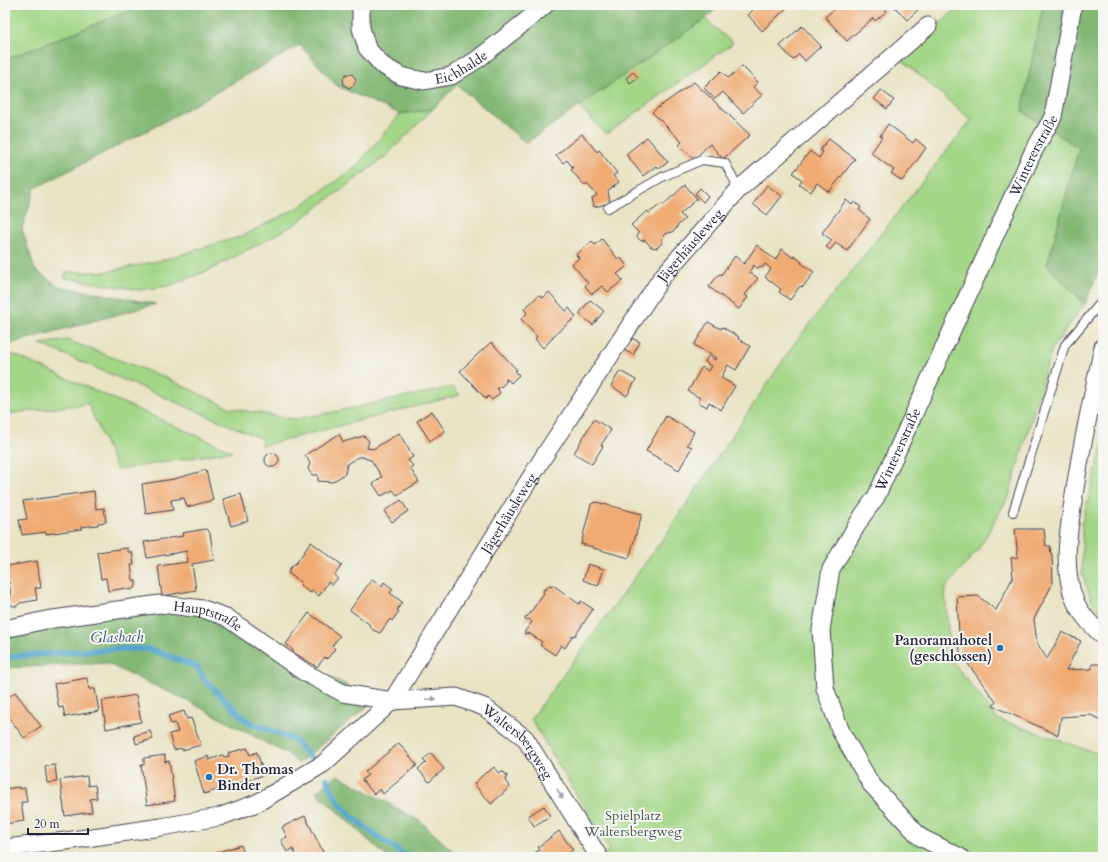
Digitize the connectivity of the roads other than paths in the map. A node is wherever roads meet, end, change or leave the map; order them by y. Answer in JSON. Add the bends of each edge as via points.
{"nodes":[{"id":1,"x":361,"y":5,"type":"edge"},
{"id":2,"x":545,"y":5,"type":"edge"},
{"id":3,"x":1073,"y":5,"type":"edge"},
{"id":4,"x":928,"y":26,"type":"dead end"},
{"id":5,"x":739,"y":189,"type":"junction"},
{"id":6,"x":608,"y":208,"type":"dead end"},
{"id":7,"x":1103,"y":300,"type":"edge"},
{"id":8,"x":1103,"y":347,"type":"edge"},
{"id":9,"x":1013,"y":512,"type":"dead end"},
{"id":10,"x":5,"y":629,"type":"edge"},
{"id":11,"x":1103,"y":636,"type":"edge"},
{"id":12,"x":392,"y":701,"type":"junction"},
{"id":13,"x":5,"y":848,"type":"edge"},
{"id":14,"x":599,"y":857,"type":"edge"},
{"id":15,"x":960,"y":857,"type":"edge"}],
"edges":[{"from":1,"to":2,"type":"street","name":"Eichhalde","via":[[361,28],[367,48],[382,65],[402,76],[424,82],[451,76],[478,59]]},
{"from":3,"to":15,"type":"street","name":"Wintererstraße","via":[[1053,117],[1033,152],[876,497],[831,569],[821,630],[825,688],[841,732],[871,784],[920,837]]},
{"from":4,"to":5,"type":"street","name":"Jägerhäusleweg"},
{"from":5,"to":6,"type":"lane","via":[[725,163],[702,160],[664,176]]},
{"from":5,"to":12,"type":"street","name":"Jägerhäusleweg","via":[[662,277],[544,456]]},
{"from":7,"to":9,"type":"lane","via":[[1065,345]]},
{"from":8,"to":11,"type":"street","via":[[1077,470],[1067,541],[1068,577],[1075,601],[1088,623]]},
{"from":10,"to":12,"type":"street","name":"Hauptstraße","via":[[46,620],[160,604],[203,609],[226,617],[304,672],[343,693]]},
{"from":12,"to":13,"type":"street","name":"Jägerhäusleweg","via":[[323,764],[258,803],[218,816],[175,824]]},
{"from":12,"to":14,"type":"street","name":"Waltersbergweg","one_way":true,"via":[[456,698],[484,707],[525,738]]}]}
